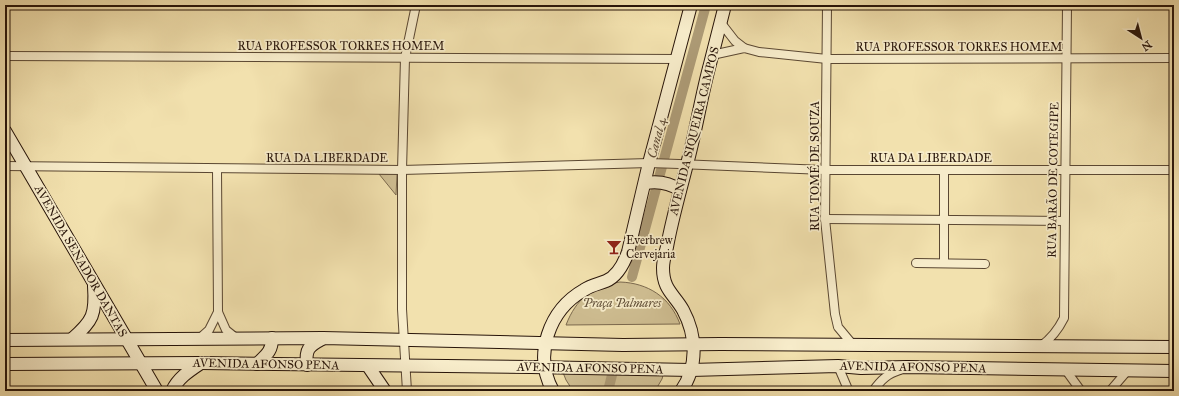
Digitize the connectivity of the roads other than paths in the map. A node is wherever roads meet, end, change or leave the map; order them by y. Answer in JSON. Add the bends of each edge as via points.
{"nodes":[{"id":1,"x":416,"y":5,"type":"edge"},
{"id":2,"x":692,"y":5,"type":"edge"},
{"id":3,"x":725,"y":5,"type":"edge"},
{"id":4,"x":827,"y":5,"type":"edge"},
{"id":5,"x":1068,"y":5,"type":"edge"},
{"id":6,"x":721,"y":23,"type":"junction"},
{"id":7,"x":744,"y":48,"type":"junction"},
{"id":8,"x":712,"y":55,"type":"junction"},
{"id":9,"x":5,"y":56,"type":"edge"},
{"id":10,"x":404,"y":58,"type":"junction"},
{"id":11,"x":1174,"y":58,"type":"edge"},
{"id":12,"x":678,"y":59,"type":"junction"},
{"id":13,"x":827,"y":59,"type":"junction"},
{"id":14,"x":1066,"y":59,"type":"junction"},
{"id":15,"x":5,"y":131,"type":"edge"},
{"id":16,"x":654,"y":163,"type":"junction"},
{"id":17,"x":683,"y":164,"type":"junction"},
{"id":18,"x":5,"y":166,"type":"edge"},
{"id":19,"x":26,"y":166,"type":"junction"},
{"id":20,"x":217,"y":169,"type":"junction"},
{"id":21,"x":1065,"y":169,"type":"junction"},
{"id":22,"x":402,"y":170,"type":"junction"},
{"id":23,"x":825,"y":170,"type":"junction"},
{"id":24,"x":944,"y":170,"type":"junction"},
{"id":25,"x":1174,"y":170,"type":"edge"},
{"id":26,"x":650,"y":182,"type":"junction"},
{"id":27,"x":677,"y":188,"type":"junction"},
{"id":28,"x":825,"y":219,"type":"junction"},
{"id":29,"x":944,"y":219,"type":"junction"},
{"id":30,"x":1064,"y":221,"type":"junction"},
{"id":31,"x":916,"y":262,"type":"dead end"},
{"id":32,"x":944,"y":263,"type":"junction"},
{"id":33,"x":985,"y":264,"type":"dead end"},
{"id":34,"x":94,"y":282,"type":"junction"},
{"id":35,"x":218,"y":312,"type":"junction"},
{"id":36,"x":200,"y":338,"type":"junction"},
{"id":37,"x":236,"y":338,"type":"junction"},
{"id":38,"x":272,"y":338,"type":"junction"},
{"id":39,"x":324,"y":338,"type":"junction"},
{"id":40,"x":72,"y":339,"type":"junction"},
{"id":41,"x":127,"y":339,"type":"junction"},
{"id":42,"x":5,"y":340,"type":"edge"},
{"id":43,"x":403,"y":340,"type":"junction"},
{"id":44,"x":545,"y":342,"type":"junction"},
{"id":45,"x":694,"y":344,"type":"junction"},
{"id":46,"x":853,"y":345,"type":"junction"},
{"id":47,"x":1041,"y":346,"type":"junction"},
{"id":48,"x":1174,"y":348,"type":"edge"},
{"id":49,"x":140,"y":363,"type":"junction"},
{"id":50,"x":201,"y":363,"type":"junction"},
{"id":51,"x":5,"y":364,"type":"edge"},
{"id":52,"x":257,"y":364,"type":"junction"},
{"id":53,"x":307,"y":365,"type":"junction"},
{"id":54,"x":368,"y":366,"type":"junction"},
{"id":55,"x":404,"y":366,"type":"junction"},
{"id":56,"x":838,"y":366,"type":"junction"},
{"id":57,"x":545,"y":367,"type":"junction"},
{"id":58,"x":907,"y":367,"type":"junction"},
{"id":59,"x":1065,"y":369,"type":"junction"},
{"id":60,"x":691,"y":370,"type":"junction"},
{"id":61,"x":1128,"y":370,"type":"junction"},
{"id":62,"x":1174,"y":371,"type":"edge"},
{"id":63,"x":847,"y":390,"type":"edge"},
{"id":64,"x":157,"y":391,"type":"edge"},
{"id":65,"x":172,"y":391,"type":"edge"},
{"id":66,"x":385,"y":391,"type":"edge"},
{"id":67,"x":406,"y":391,"type":"edge"},
{"id":68,"x":553,"y":391,"type":"edge"},
{"id":69,"x":682,"y":391,"type":"edge"},
{"id":70,"x":873,"y":391,"type":"edge"},
{"id":71,"x":1082,"y":391,"type":"edge"},
{"id":72,"x":1110,"y":391,"type":"edge"}],
"edges":[{"from":1,"to":10,"type":"street"},
{"from":2,"to":12,"type":"main road"},
{"from":3,"to":6,"type":"main road","name":"AVENIDA SIQUEIRA CAMPOS"},
{"from":4,"to":13,"type":"street","name":"RUA TOMÉ DE SOUZA"},
{"from":5,"to":14,"type":"street","name":"RUA BARÃO DE COTEGIPE"},
{"from":6,"to":7,"type":"street"},
{"from":6,"to":8,"type":"main road","name":"AVENIDA SIQUEIRA CAMPOS"},
{"from":7,"to":8,"type":"street","name":"RUA PROFESSOR TORRES HOMEM"},
{"from":7,"to":13,"type":"street","name":"RUA PROFESSOR TORRES HOMEM"},
{"from":8,"to":17,"type":"main road","name":"AVENIDA SIQUEIRA CAMPOS"},
{"from":9,"to":10,"type":"street","name":"RUA PROFESSOR TORRES HOMEM"},
{"from":10,"to":12,"type":"street","name":"RUA PROFESSOR TORRES HOMEM"},
{"from":10,"to":22,"type":"street"},
{"from":11,"to":14,"type":"street","name":"RUA PROFESSOR TORRES HOMEM"},
{"from":12,"to":16,"type":"main road"},
{"from":13,"to":14,"type":"street","name":"RUA PROFESSOR TORRES HOMEM"},
{"from":13,"to":23,"type":"street","name":"RUA TOMÉ DE SOUZA"},
{"from":14,"to":21,"type":"street","name":"RUA BARÃO DE COTEGIPE"},
{"from":15,"to":19,"type":"main road","name":"AVENIDA SENADOR DANTAS"},
{"from":16,"to":17,"type":"street","name":"RUA DA LIBERDADE"},
{"from":16,"to":22,"type":"street","name":"RUA DA LIBERDADE"},
{"from":16,"to":26,"type":"main road"},
{"from":17,"to":23,"type":"street","name":"RUA DA LIBERDADE"},
{"from":17,"to":27,"type":"main road","name":"AVENIDA SIQUEIRA CAMPOS"},
{"from":18,"to":19,"type":"street","name":"RUA DA LIBERDADE"},
{"from":19,"to":20,"type":"street","name":"RUA DA LIBERDADE"},
{"from":19,"to":34,"type":"main road","name":"AVENIDA SENADOR DANTAS"},
{"from":20,"to":22,"type":"street","name":"RUA DA LIBERDADE"},
{"from":20,"to":35,"type":"street"},
{"from":21,"to":24,"type":"street","name":"RUA DA LIBERDADE"},
{"from":21,"to":25,"type":"street","name":"RUA DA LIBERDADE"},
{"from":21,"to":30,"type":"street","name":"RUA BARÃO DE COTEGIPE"},
{"from":22,"to":43,"type":"street"},
{"from":23,"to":24,"type":"street","name":"RUA DA LIBERDADE"},
{"from":23,"to":28,"type":"street","name":"RUA TOMÉ DE SOUZA"},
{"from":24,"to":29,"type":"street"},
{"from":26,"to":27,"type":"main road"},
{"from":26,"to":44,"type":"main road","via":[[621,268],[616,275],[584,290],[563,307]]},
{"from":27,"to":45,"type":"main road","name":"AVENIDA SIQUEIRA CAMPOS","via":[[663,267],[665,284],[683,309]]},
{"from":28,"to":29,"type":"street"},
{"from":28,"to":46,"type":"street","name":"RUA TOMÉ DE SOUZA","via":[[834,314],[838,327]]},
{"from":29,"to":30,"type":"street"},
{"from":29,"to":32,"type":"street"},
{"from":30,"to":47,"type":"street","name":"RUA BARÃO DE COTEGIPE","via":[[1064,318],[1052,337]]},
{"from":31,"to":32,"type":"street"},
{"from":32,"to":33,"type":"street"},
{"from":34,"to":40,"type":"main road","via":[[94,312],[84,329]]},
{"from":34,"to":41,"type":"main road","name":"AVENIDA SENADOR DANTAS"},
{"from":35,"to":36,"type":"street","via":[[209,330]]},
{"from":35,"to":37,"type":"street","via":[[226,330]]},
{"from":36,"to":37,"type":"main road","name":"AVENIDA AFONSO PENA"},
{"from":36,"to":41,"type":"main road","name":"AVENIDA AFONSO PENA"},
{"from":37,"to":38,"type":"main road","name":"AVENIDA AFONSO PENA"},
{"from":38,"to":39,"type":"main road","name":"AVENIDA AFONSO PENA"},
{"from":38,"to":52,"type":"main road","via":[[270,352]]},
{"from":39,"to":43,"type":"main road","name":"AVENIDA AFONSO PENA"},
{"from":39,"to":53,"type":"main road","via":[[311,345],[307,352]]},
{"from":40,"to":41,"type":"main road","name":"AVENIDA AFONSO PENA"},
{"from":40,"to":42,"type":"main road","name":"AVENIDA AFONSO PENA"},
{"from":41,"to":49,"type":"main road","name":"AVENIDA SENADOR DANTAS"},
{"from":43,"to":44,"type":"main road","name":"AVENIDA AFONSO PENA"},
{"from":43,"to":55,"type":"street"},
{"from":44,"to":45,"type":"main road","name":"AVENIDA AFONSO PENA"},
{"from":44,"to":57,"type":"main road"},
{"from":45,"to":46,"type":"main road","name":"AVENIDA AFONSO PENA"},
{"from":45,"to":60,"type":"main road","name":"AVENIDA SIQUEIRA CAMPOS"},
{"from":46,"to":47,"type":"main road","name":"AVENIDA AFONSO PENA"},
{"from":47,"to":48,"type":"main road","name":"AVENIDA AFONSO PENA"},
{"from":49,"to":50,"type":"main road","name":"AVENIDA AFONSO PENA"},
{"from":49,"to":51,"type":"main road","name":"AVENIDA AFONSO PENA"},
{"from":49,"to":64,"type":"main road","name":"AVENIDA SENADOR DANTAS"},
{"from":50,"to":52,"type":"main road","name":"AVENIDA AFONSO PENA"},
{"from":50,"to":65,"type":"main road","via":[[188,371]]},
{"from":52,"to":53,"type":"main road","name":"AVENIDA AFONSO PENA"},
{"from":53,"to":54,"type":"main road","name":"AVENIDA AFONSO PENA"},
{"from":54,"to":55,"type":"main road","name":"AVENIDA AFONSO PENA"},
{"from":54,"to":66,"type":"main road"},
{"from":55,"to":57,"type":"main road","name":"AVENIDA AFONSO PENA"},
{"from":55,"to":67,"type":"street"},
{"from":56,"to":58,"type":"main road","name":"AVENIDA AFONSO PENA"},
{"from":56,"to":60,"type":"main road","name":"AVENIDA AFONSO PENA"},
{"from":56,"to":63,"type":"street"},
{"from":57,"to":60,"type":"main road","name":"AVENIDA AFONSO PENA"},
{"from":57,"to":68,"type":"main road"},
{"from":58,"to":59,"type":"main road","name":"AVENIDA AFONSO PENA"},
{"from":58,"to":70,"type":"street","via":[[888,374]]},
{"from":59,"to":61,"type":"main road","name":"AVENIDA AFONSO PENA"},
{"from":59,"to":71,"type":"street"},
{"from":60,"to":69,"type":"main road","name":"AVENIDA SIQUEIRA CAMPOS"},
{"from":61,"to":62,"type":"main road","name":"AVENIDA AFONSO PENA"},
{"from":61,"to":72,"type":"street"}]}
